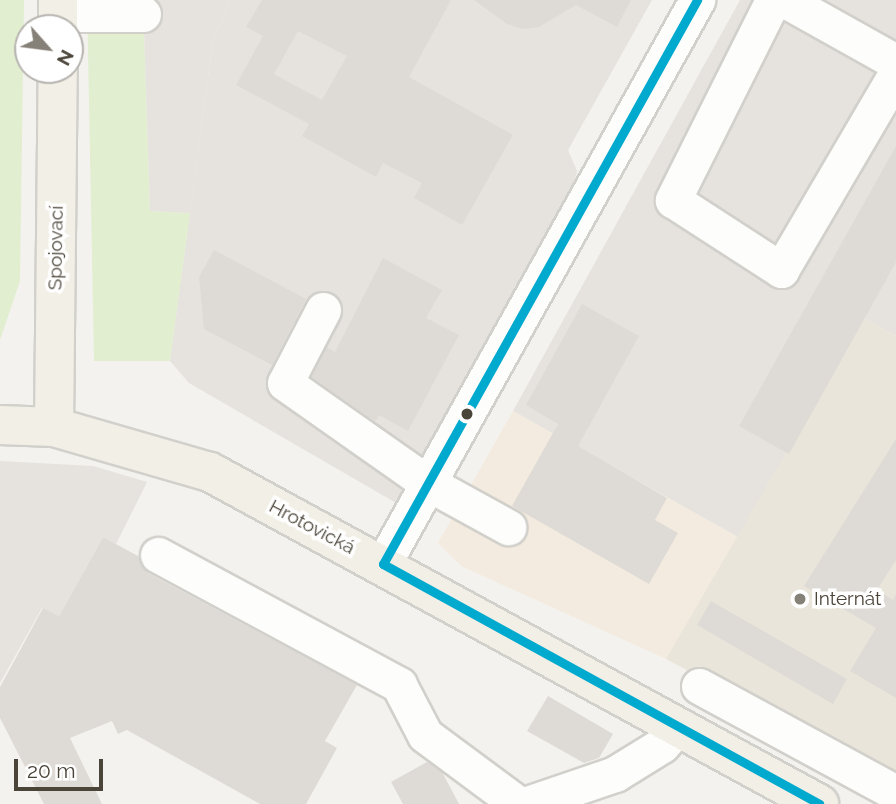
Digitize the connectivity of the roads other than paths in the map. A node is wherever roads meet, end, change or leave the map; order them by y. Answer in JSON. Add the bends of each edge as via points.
{"nodes":[{"id":1,"x":697,"y":0,"type":"edge"},
{"id":2,"x":773,"y":0,"type":"edge"},
{"id":3,"x":785,"y":0,"type":"edge"},
{"id":4,"x":144,"y":13,"type":"dead end"},
{"id":5,"x":58,"y":14,"type":"edge"},
{"id":6,"x":896,"y":62,"type":"edge"},
{"id":7,"x":896,"y":74,"type":"edge"},
{"id":8,"x":58,"y":84,"type":"edge"},
{"id":9,"x":323,"y":310,"type":"dead end"},
{"id":10,"x":0,"y":425,"type":"edge"},
{"id":11,"x":54,"y":427,"type":"junction"},
{"id":12,"x":426,"y":482,"type":"junction"},
{"id":13,"x":508,"y":527,"type":"dead end"},
{"id":14,"x":158,"y":555,"type":"dead end"},
{"id":15,"x":383,"y":564,"type":"junction"},
{"id":16,"x":699,"y":686,"type":"dead end"},
{"id":17,"x":677,"y":728,"type":"junction"},
{"id":18,"x":896,"y":793,"type":"edge"},
{"id":19,"x":778,"y":794,"type":"edge"},
{"id":20,"x":518,"y":804,"type":"edge"},
{"id":21,"x":527,"y":804,"type":"edge"},
{"id":22,"x":820,"y":804,"type":"edge"}],
"edges":[{"from":1,"to":12,"type":"street"},
{"from":2,"to":7,"type":"street","via":[[673,200],[781,270]]},
{"from":3,"to":6,"type":"street"},
{"from":4,"to":5,"type":"street"},
{"from":8,"to":11,"type":"main road","name":"Spojovací"},
{"from":9,"to":12,"type":"street","via":[[285,383]]},
{"from":10,"to":11,"type":"main road","name":"Hrotovická"},
{"from":11,"to":15,"type":"main road","name":"Hrotovická","via":[[210,472]]},
{"from":12,"to":13,"type":"street"},
{"from":12,"to":15,"type":"street"},
{"from":14,"to":20,"type":"street","via":[[399,685],[425,735]]},
{"from":15,"to":17,"type":"main road","name":"Hrotovická"},
{"from":16,"to":18,"type":"street"},
{"from":17,"to":19,"type":"main road","name":"Hrotovická"},
{"from":17,"to":21,"type":"street","via":[[662,745],[615,774]]},
{"from":19,"to":22,"type":"main road","name":"Hrotovická"}]}
